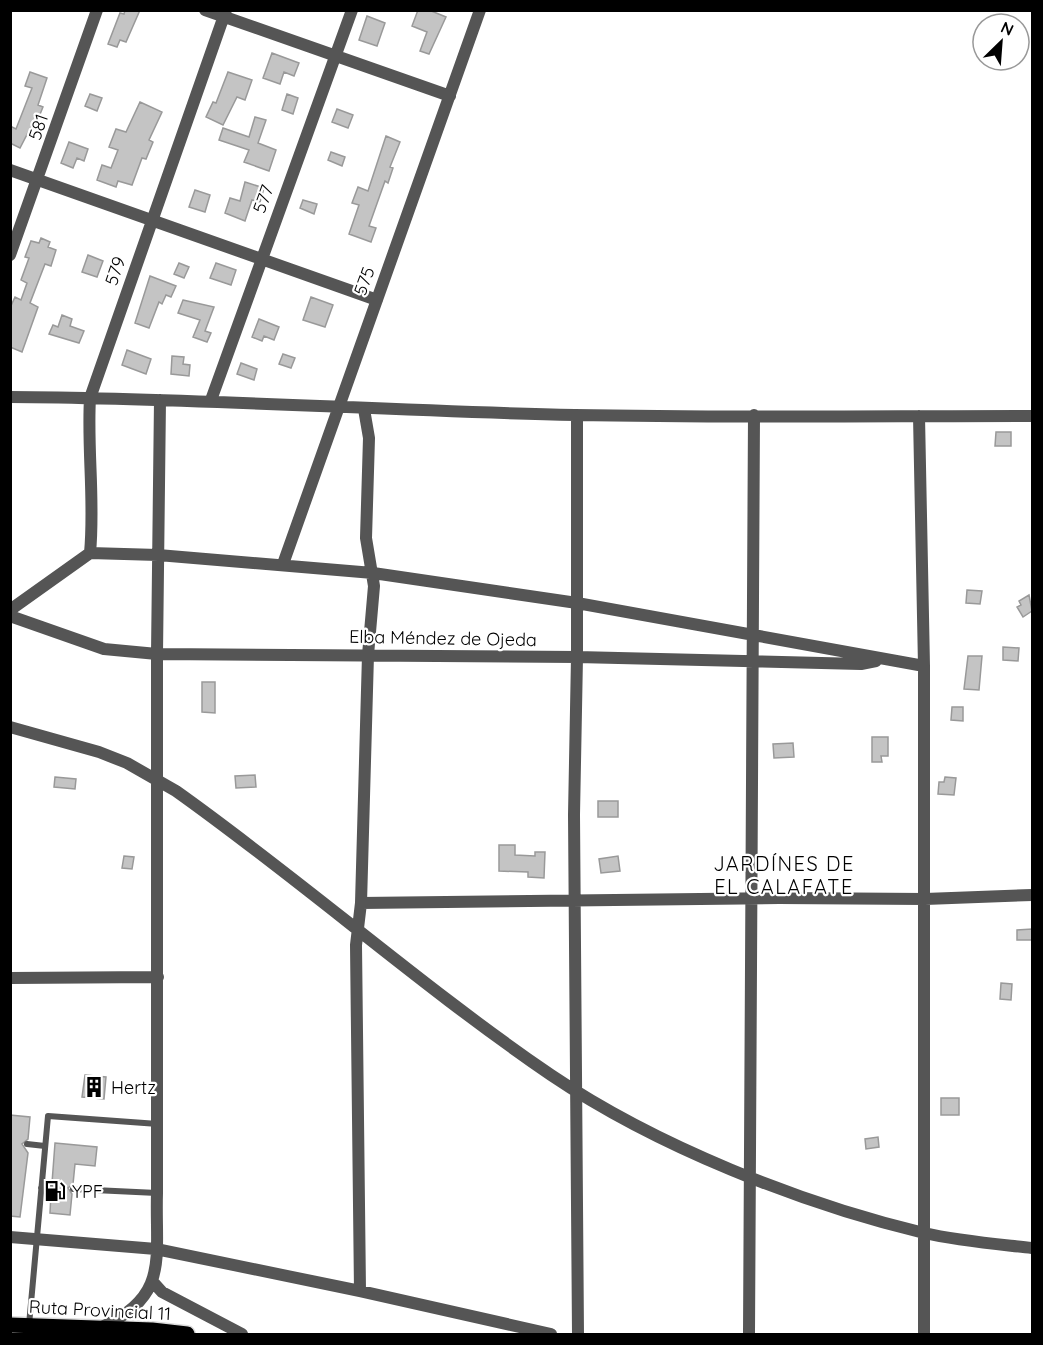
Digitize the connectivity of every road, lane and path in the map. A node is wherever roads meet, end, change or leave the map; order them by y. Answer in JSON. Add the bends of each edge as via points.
{"nodes":[{"id":1,"x":98,"y":10,"type":"edge"},
{"id":2,"x":205,"y":10,"type":"edge"},
{"id":3,"x":352,"y":10,"type":"edge"},
{"id":4,"x":480,"y":10,"type":"edge"},
{"id":5,"x":225,"y":14,"type":"edge"},
{"id":6,"x":335,"y":56,"type":"junction"},
{"id":7,"x":450,"y":96,"type":"junction"},
{"id":8,"x":10,"y":170,"type":"edge"},
{"id":9,"x":39,"y":180,"type":"junction"},
{"id":10,"x":152,"y":220,"type":"junction"},
{"id":11,"x":10,"y":255,"type":"edge"},
{"id":12,"x":260,"y":258,"type":"junction"},
{"id":13,"x":376,"y":300,"type":"junction"},
{"id":14,"x":10,"y":397,"type":"edge"},
{"id":15,"x":90,"y":398,"type":"junction"},
{"id":16,"x":160,"y":400,"type":"junction"},
{"id":17,"x":211,"y":400,"type":"junction"},
{"id":18,"x":337,"y":408,"type":"junction"},
{"id":19,"x":364,"y":409,"type":"junction"},
{"id":20,"x":577,"y":415,"type":"junction"},
{"id":21,"x":754,"y":415,"type":"junction"},
{"id":22,"x":919,"y":416,"type":"junction"},
{"id":23,"x":1032,"y":416,"type":"edge"},
{"id":24,"x":90,"y":553,"type":"junction"},
{"id":25,"x":158,"y":555,"type":"junction"},
{"id":26,"x":283,"y":564,"type":"junction"},
{"id":27,"x":373,"y":573,"type":"junction"},
{"id":28,"x":577,"y":603,"type":"junction"},
{"id":29,"x":10,"y":610,"type":"edge"},
{"id":30,"x":10,"y":616,"type":"edge"},
{"id":31,"x":751,"y":636,"type":"junction"},
{"id":32,"x":157,"y":654,"type":"junction"},
{"id":33,"x":368,"y":655,"type":"junction"},
{"id":34,"x":577,"y":657,"type":"junction"},
{"id":35,"x":881,"y":659,"type":"junction"},
{"id":36,"x":751,"y":662,"type":"junction"},
{"id":37,"x":924,"y":666,"type":"junction"},
{"id":38,"x":10,"y":727,"type":"edge"},
{"id":39,"x":159,"y":780,"type":"junction"},
{"id":40,"x":1032,"y":895,"type":"edge"},
{"id":41,"x":750,"y":899,"type":"junction"},
{"id":42,"x":925,"y":899,"type":"junction"},
{"id":43,"x":575,"y":901,"type":"junction"},
{"id":44,"x":361,"y":903,"type":"junction"},
{"id":45,"x":357,"y":930,"type":"junction"},
{"id":46,"x":158,"y":977,"type":"junction"},
{"id":47,"x":10,"y":978,"type":"edge"},
{"id":48,"x":578,"y":1091,"type":"junction"},
{"id":49,"x":158,"y":1124,"type":"junction"},
{"id":50,"x":27,"y":1144,"type":"dead end"},
{"id":51,"x":45,"y":1146,"type":"junction"},
{"id":52,"x":749,"y":1177,"type":"junction"},
{"id":53,"x":41,"y":1188,"type":"junction"},
{"id":54,"x":52,"y":1188,"type":"dead end"},
{"id":55,"x":73,"y":1189,"type":"dead end"},
{"id":56,"x":158,"y":1193,"type":"junction"},
{"id":57,"x":925,"y":1233,"type":"junction"},
{"id":58,"x":10,"y":1237,"type":"edge"},
{"id":59,"x":36,"y":1239,"type":"junction"},
{"id":60,"x":1032,"y":1248,"type":"edge"},
{"id":61,"x":156,"y":1249,"type":"junction"},
{"id":62,"x":153,"y":1282,"type":"junction"},
{"id":63,"x":360,"y":1291,"type":"junction"},
{"id":64,"x":10,"y":1325,"type":"edge"},
{"id":65,"x":29,"y":1325,"type":"junction"},
{"id":66,"x":101,"y":1328,"type":"junction"},
{"id":67,"x":187,"y":1335,"type":"edge"},
{"id":68,"x":242,"y":1335,"type":"edge"},
{"id":69,"x":551,"y":1335,"type":"edge"},
{"id":70,"x":578,"y":1335,"type":"edge"},
{"id":71,"x":748,"y":1335,"type":"edge"},
{"id":72,"x":924,"y":1335,"type":"edge"}],
"edges":[{"from":1,"to":9,"type":"street","name":"581"},
{"from":2,"to":5,"type":"street"},
{"from":3,"to":6,"type":"street","name":"577"},
{"from":4,"to":7,"type":"street","name":"575"},
{"from":5,"to":6,"type":"street"},
{"from":5,"to":10,"type":"street","name":"579"},
{"from":6,"to":7,"type":"street"},
{"from":6,"to":12,"type":"street","name":"577"},
{"from":7,"to":13,"type":"street","name":"575"},
{"from":8,"to":9,"type":"street"},
{"from":9,"to":10,"type":"street"},
{"from":9,"to":11,"type":"street","name":"581"},
{"from":10,"to":12,"type":"street"},
{"from":10,"to":15,"type":"street","name":"579"},
{"from":12,"to":13,"type":"street"},
{"from":12,"to":17,"type":"street","name":"577"},
{"from":13,"to":18,"type":"street","name":"575"},
{"from":14,"to":15,"type":"street"},
{"from":15,"to":16,"type":"street"},
{"from":15,"to":24,"type":"street","name":"579"},
{"from":16,"to":17,"type":"street"},
{"from":16,"to":25,"type":"street"},
{"from":17,"to":18,"type":"street"},
{"from":18,"to":19,"type":"street"},
{"from":18,"to":26,"type":"street","name":"575"},
{"from":19,"to":20,"type":"street"},
{"from":19,"to":27,"type":"street","via":[[369,423],[366,538]]},
{"from":20,"to":21,"type":"street"},
{"from":20,"to":28,"type":"street"},
{"from":21,"to":22,"type":"street"},
{"from":21,"to":31,"type":"street"},
{"from":22,"to":23,"type":"street"},
{"from":22,"to":37,"type":"street"},
{"from":24,"to":25,"type":"street"},
{"from":24,"to":29,"type":"street"},
{"from":25,"to":26,"type":"street"},
{"from":25,"to":32,"type":"street"},
{"from":26,"to":27,"type":"street"},
{"from":27,"to":28,"type":"street"},
{"from":27,"to":33,"type":"street"},
{"from":28,"to":31,"type":"street"},
{"from":28,"to":34,"type":"street"},
{"from":30,"to":32,"type":"street","name":"Elba Méndez de Ojeda","via":[[104,649]]},
{"from":31,"to":35,"type":"street"},
{"from":31,"to":36,"type":"street"},
{"from":32,"to":33,"type":"street","name":"Elba Méndez de Ojeda"},
{"from":32,"to":39,"type":"street"},
{"from":33,"to":34,"type":"street","name":"Elba Méndez de Ojeda"},
{"from":33,"to":44,"type":"street"},
{"from":34,"to":36,"type":"street","name":"Elba Méndez de Ojeda"},
{"from":34,"to":43,"type":"street"},
{"from":35,"to":36,"type":"street","name":"Elba Méndez de Ojeda","via":[[861,664]]},
{"from":35,"to":37,"type":"street"},
{"from":36,"to":41,"type":"street"},
{"from":37,"to":42,"type":"street"},
{"from":38,"to":39,"type":"street","via":[[99,752]]},
{"from":39,"to":45,"type":"street"},
{"from":39,"to":46,"type":"street"},
{"from":40,"to":42,"type":"street"},
{"from":41,"to":42,"type":"street"},
{"from":41,"to":43,"type":"street"},
{"from":41,"to":52,"type":"street"},
{"from":42,"to":57,"type":"street"},
{"from":43,"to":44,"type":"street"},
{"from":43,"to":48,"type":"street"},
{"from":44,"to":45,"type":"street"},
{"from":45,"to":48,"type":"street","via":[[451,1003]]},
{"from":45,"to":63,"type":"street"},
{"from":46,"to":47,"type":"street"},
{"from":46,"to":49,"type":"street"},
{"from":48,"to":52,"type":"street","via":[[671,1142]]},
{"from":48,"to":70,"type":"street"},
{"from":49,"to":51,"type":"lane","via":[[48,1116]]},
{"from":49,"to":56,"type":"street"},
{"from":50,"to":51,"type":"lane"},
{"from":51,"to":53,"type":"lane"},
{"from":52,"to":57,"type":"street"},
{"from":52,"to":71,"type":"street"},
{"from":53,"to":54,"type":"lane"},
{"from":53,"to":59,"type":"lane"},
{"from":55,"to":56,"type":"lane"},
{"from":56,"to":61,"type":"street"},
{"from":57,"to":60,"type":"street"},
{"from":57,"to":72,"type":"street"},
{"from":58,"to":59,"type":"street"},
{"from":59,"to":61,"type":"street"},
{"from":59,"to":65,"type":"lane"},
{"from":61,"to":62,"type":"street"},
{"from":61,"to":63,"type":"street"},
{"from":62,"to":66,"type":"street","via":[[140,1303]]},
{"from":62,"to":68,"type":"street","via":[[162,1292]]},
{"from":63,"to":69,"type":"street"},
{"from":64,"to":65,"type":"main road","name":"Ruta Provincial 11"},
{"from":65,"to":66,"type":"main road","name":"Ruta Provincial 11"},
{"from":66,"to":67,"type":"main road","name":"Ruta Provincial 11"}]}
